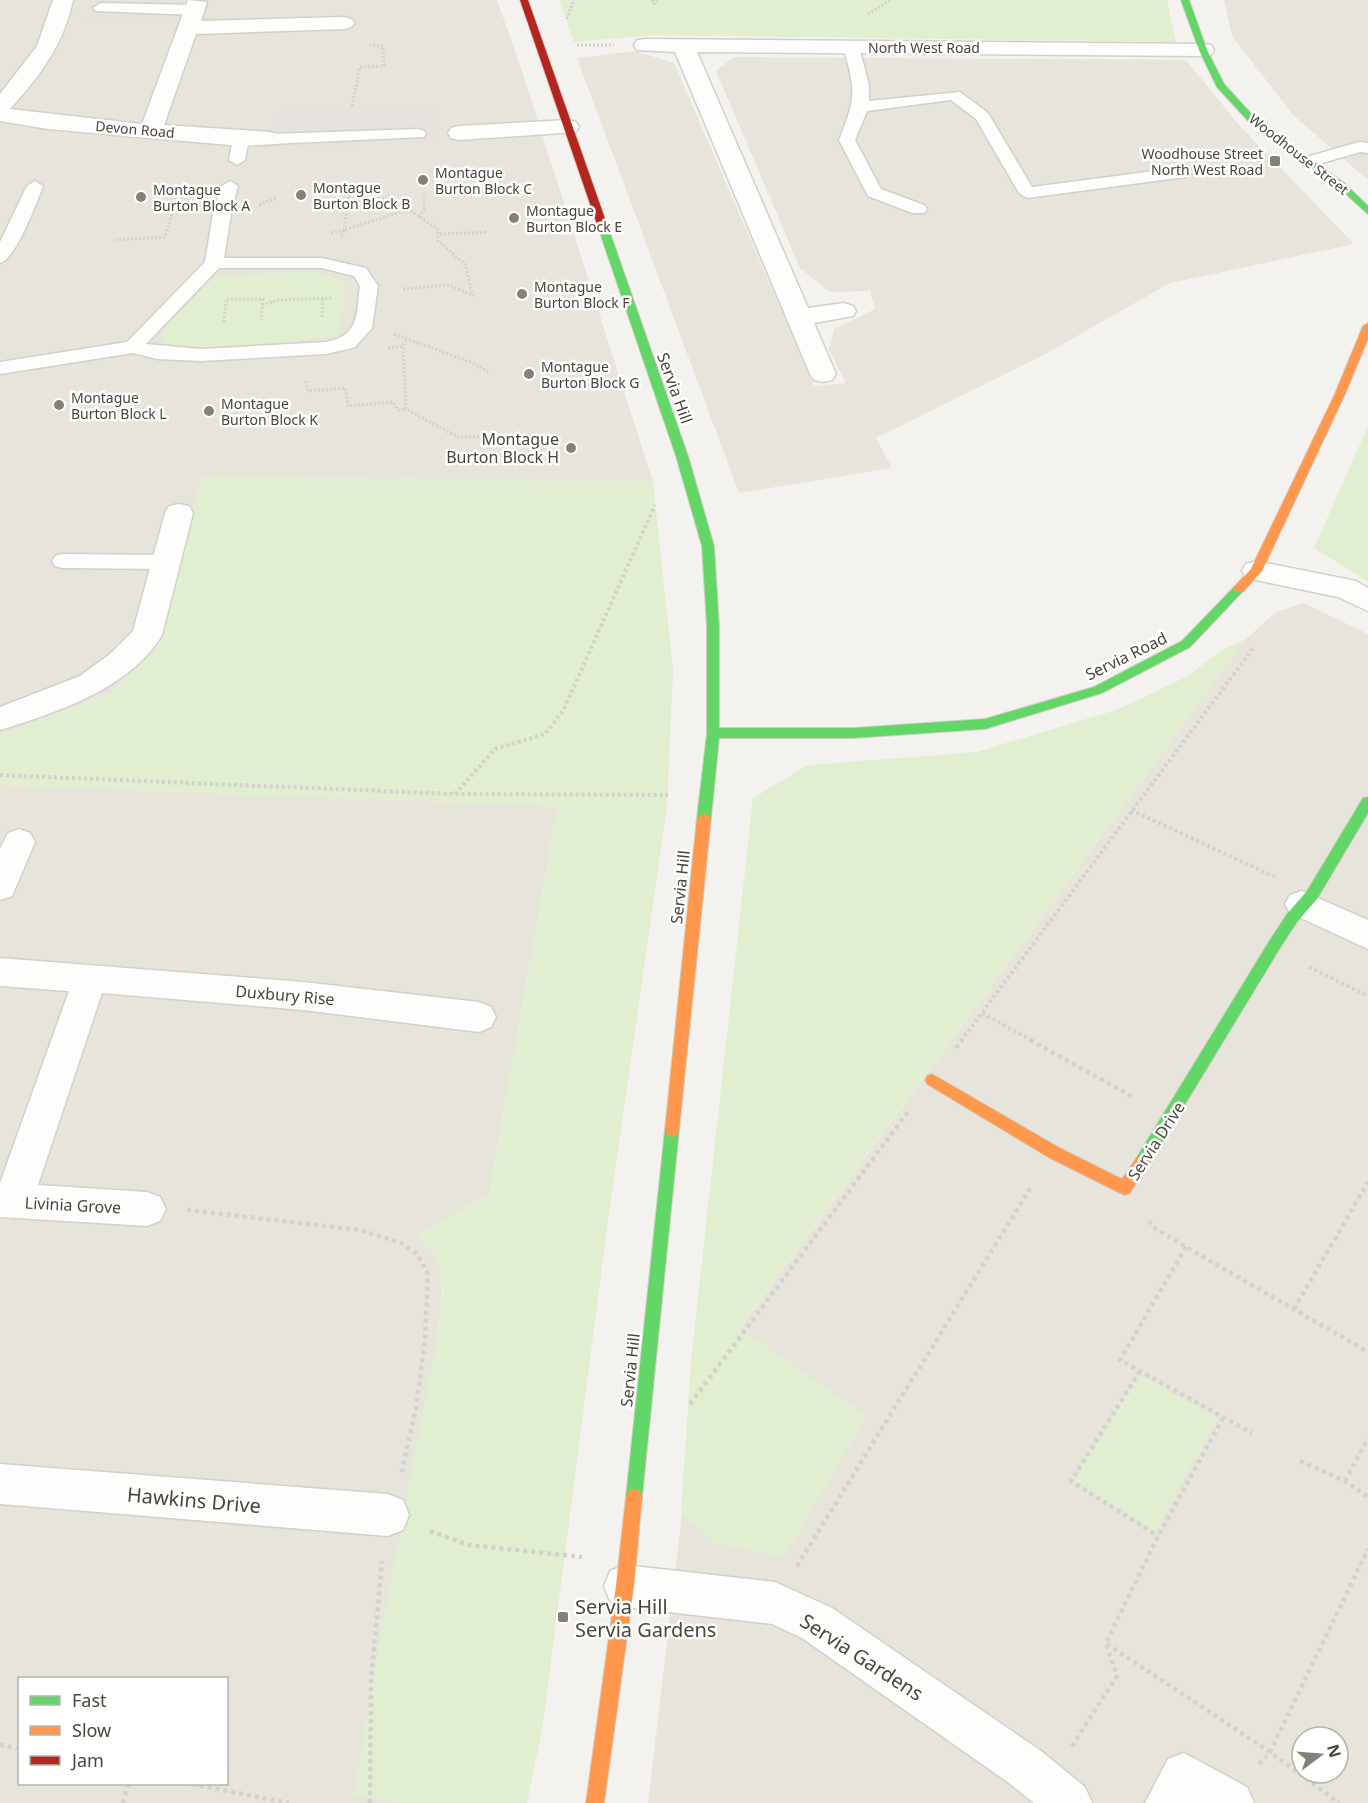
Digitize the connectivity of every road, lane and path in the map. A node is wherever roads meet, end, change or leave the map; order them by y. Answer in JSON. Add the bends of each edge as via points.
{"nodes":[{"id":1,"x":63,"y":0,"type":"edge"},
{"id":2,"x":342,"y":0,"type":"edge"},
{"id":3,"x":524,"y":0,"type":"edge"},
{"id":4,"x":1185,"y":0,"type":"edge"},
{"id":5,"x":101,"y":8,"type":"dead end"},
{"id":6,"x":194,"y":14,"type":"junction"},
{"id":7,"x":345,"y":34,"type":"junction"},
{"id":8,"x":540,"y":45,"type":"junction"},
{"id":9,"x":645,"y":45,"type":"joint"},
{"id":10,"x":683,"y":45,"type":"junction"},
{"id":11,"x":851,"y":47,"type":"junction"},
{"id":12,"x":1203,"y":50,"type":"junction"},
{"id":13,"x":0,"y":107,"type":"edge"},
{"id":14,"x":862,"y":107,"type":"junction"},
{"id":15,"x":0,"y":114,"type":"edge"},
{"id":16,"x":568,"y":127,"type":"junction"},
{"id":17,"x":151,"y":129,"type":"junction"},
{"id":18,"x":459,"y":133,"type":"dead end"},
{"id":19,"x":418,"y":134,"type":"dead end"},
{"id":20,"x":346,"y":136,"type":"junction"},
{"id":21,"x":270,"y":139,"type":"joint"},
{"id":22,"x":1368,"y":148,"type":"edge"},
{"id":23,"x":1309,"y":162,"type":"junction"},
{"id":24,"x":1185,"y":172,"type":"dead end"},
{"id":25,"x":35,"y":186,"type":"dead end"},
{"id":26,"x":230,"y":186,"type":"dead end"},
{"id":27,"x":347,"y":187,"type":"dead end"},
{"id":28,"x":424,"y":194,"type":"dead end"},
{"id":29,"x":349,"y":196,"type":"junction"},
{"id":30,"x":276,"y":198,"type":"dead end"},
{"id":31,"x":164,"y":206,"type":"dead end"},
{"id":32,"x":259,"y":206,"type":"dead end"},
{"id":33,"x":174,"y":207,"type":"junction"},
{"id":34,"x":223,"y":208,"type":"junction"},
{"id":35,"x":918,"y":209,"type":"dead end"},
{"id":36,"x":403,"y":211,"type":"junction"},
{"id":37,"x":1368,"y":211,"type":"edge"},
{"id":38,"x":418,"y":217,"type":"junction"},
{"id":39,"x":344,"y":230,"type":"junction"},
{"id":40,"x":487,"y":232,"type":"dead end"},
{"id":41,"x":440,"y":234,"type":"junction"},
{"id":42,"x":115,"y":240,"type":"dead end"},
{"id":43,"x":0,"y":258,"type":"edge"},
{"id":44,"x":214,"y":263,"type":"junction"},
{"id":45,"x":339,"y":267,"type":"junction"},
{"id":46,"x":366,"y":285,"type":"junction"},
{"id":47,"x":323,"y":299,"type":"junction"},
{"id":48,"x":262,"y":305,"type":"junction"},
{"id":49,"x":844,"y":311,"type":"dead end"},
{"id":50,"x":801,"y":317,"type":"junction"},
{"id":51,"x":233,"y":322,"type":"dead end"},
{"id":52,"x":251,"y":322,"type":"dead end"},
{"id":53,"x":321,"y":322,"type":"dead end"},
{"id":54,"x":1368,"y":326,"type":"edge"},
{"id":55,"x":391,"y":332,"type":"dead end"},
{"id":56,"x":406,"y":340,"type":"junction"},
{"id":57,"x":133,"y":347,"type":"junction"},
{"id":58,"x":0,"y":368,"type":"edge"},
{"id":59,"x":490,"y":373,"type":"dead end"},
{"id":60,"x":824,"y":374,"type":"dead end"},
{"id":61,"x":542,"y":435,"type":"dead end"},
{"id":62,"x":682,"y":456,"type":"junction"},
{"id":63,"x":178,"y":513,"type":"dead end"},
{"id":64,"x":62,"y":561,"type":"dead end"},
{"id":65,"x":165,"y":562,"type":"junction"},
{"id":66,"x":1256,"y":571,"type":"junction"},
{"id":67,"x":1368,"y":601,"type":"edge"},
{"id":68,"x":1254,"y":646,"type":"dead end"},
{"id":69,"x":0,"y":719,"type":"edge"},
{"id":70,"x":713,"y":733,"type":"junction"},
{"id":71,"x":0,"y":774,"type":"edge"},
{"id":72,"x":454,"y":794,"type":"junction"},
{"id":73,"x":629,"y":797,"type":"dead end"},
{"id":74,"x":1368,"y":802,"type":"edge"},
{"id":75,"x":1131,"y":810,"type":"junction"},
{"id":76,"x":19,"y":842,"type":"dead end"},
{"id":77,"x":0,"y":887,"type":"edge"},
{"id":78,"x":1307,"y":900,"type":"junction"},
{"id":79,"x":1368,"y":935,"type":"edge"},
{"id":80,"x":1273,"y":949,"type":"junction"},
{"id":81,"x":0,"y":972,"type":"edge"},
{"id":82,"x":90,"y":978,"type":"junction"},
{"id":83,"x":1368,"y":996,"type":"edge"},
{"id":84,"x":982,"y":1013,"type":"junction"},
{"id":85,"x":479,"y":1017,"type":"dead end"},
{"id":86,"x":932,"y":1080,"type":"junction"},
{"id":87,"x":1171,"y":1118,"type":"junction"},
{"id":88,"x":1053,"y":1152,"type":"junction"},
{"id":89,"x":1368,"y":1182,"type":"edge"},
{"id":90,"x":1125,"y":1188,"type":"junction"},
{"id":91,"x":7,"y":1201,"type":"edge"},
{"id":92,"x":147,"y":1209,"type":"joint"},
{"id":93,"x":1186,"y":1247,"type":"junction"},
{"id":94,"x":1294,"y":1309,"type":"junction"},
{"id":95,"x":1368,"y":1352,"type":"edge"},
{"id":96,"x":723,"y":1359,"type":"dead end"},
{"id":97,"x":1140,"y":1371,"type":"junction"},
{"id":98,"x":1222,"y":1418,"type":"junction"},
{"id":99,"x":1252,"y":1433,"type":"dead end"},
{"id":100,"x":1368,"y":1438,"type":"edge"},
{"id":101,"x":1300,"y":1461,"type":"dead end"},
{"id":102,"x":1345,"y":1481,"type":"junction"},
{"id":103,"x":0,"y":1484,"type":"edge"},
{"id":104,"x":1368,"y":1497,"type":"edge"},
{"id":105,"x":388,"y":1515,"type":"junction"},
{"id":106,"x":1158,"y":1536,"type":"junction"},
{"id":107,"x":469,"y":1545,"type":"dead end"},
{"id":108,"x":1368,"y":1549,"type":"edge"},
{"id":109,"x":578,"y":1557,"type":"dead end"},
{"id":110,"x":625,"y":1586,"type":"junction"},
{"id":111,"x":775,"y":1603,"type":"junction"},
{"id":112,"x":1106,"y":1643,"type":"junction"},
{"id":113,"x":0,"y":1745,"type":"edge"},
{"id":114,"x":18,"y":1749,"type":"edge"},
{"id":115,"x":1270,"y":1752,"type":"junction"},
{"id":116,"x":1067,"y":1755,"type":"dead end"},
{"id":117,"x":128,"y":1785,"type":"edge"},
{"id":118,"x":197,"y":1785,"type":"edge"},
{"id":119,"x":1229,"y":1801,"type":"edge"},
{"id":120,"x":123,"y":1803,"type":"edge"},
{"id":121,"x":289,"y":1803,"type":"edge"},
{"id":122,"x":370,"y":1803,"type":"edge"},
{"id":123,"x":595,"y":1803,"type":"edge"},
{"id":124,"x":1069,"y":1803,"type":"edge"},
{"id":125,"x":1168,"y":1803,"type":"edge"},
{"id":126,"x":1339,"y":1803,"type":"edge"}],
"edges":[{"from":1,"to":13,"type":"street","via":[[59,24],[36,69]]},
{"from":2,"to":7,"type":"street"},
{"from":3,"to":8,"type":"street","name":"Servia Hill"},
{"from":4,"to":12,"type":"street","name":"Woodhouse Street"},
{"from":5,"to":6,"type":"lane"},
{"from":6,"to":7,"type":"street"},
{"from":6,"to":17,"type":"street"},
{"from":7,"to":20,"type":"path","via":[[383,46],[384,66],[360,67]]},
{"from":8,"to":9,"type":"path"},
{"from":8,"to":16,"type":"street","name":"Servia Hill"},
{"from":9,"to":10,"type":"street","name":"North West Road"},
{"from":10,"to":11,"type":"street","name":"North West Road"},
{"from":10,"to":50,"type":"street"},
{"from":11,"to":12,"type":"street","name":"North West Road"},
{"from":11,"to":14,"type":"lane","via":[[864,91]]},
{"from":12,"to":23,"type":"street","name":"Woodhouse Street","via":[[1220,86],[1247,114]]},
{"from":14,"to":24,"type":"lane","via":[[954,94],[982,116],[1027,194]]},
{"from":14,"to":35,"type":"lane","via":[[847,140],[874,192]]},
{"from":15,"to":17,"type":"street","name":"Devon Road","via":[[48,122]]},
{"from":16,"to":18,"type":"street"},
{"from":16,"to":62,"type":"street","name":"Servia Hill"},
{"from":17,"to":21,"type":"street","name":"Devon Road","via":[[239,149]]},
{"from":19,"to":20,"type":"lane"},
{"from":20,"to":21,"type":"lane"},
{"from":22,"to":23,"type":"lane","via":[[1359,147]]},
{"from":23,"to":37,"type":"street","name":"Woodhouse Street"},
{"from":25,"to":43,"type":"lane","via":[[27,210]]},
{"from":26,"to":34,"type":"lane"},
{"from":27,"to":29,"type":"path"},
{"from":28,"to":38,"type":"path","via":[[424,210]]},
{"from":29,"to":36,"type":"path","via":[[355,201],[384,198]]},
{"from":29,"to":39,"type":"path"},
{"from":30,"to":32,"type":"path"},
{"from":31,"to":33,"type":"path"},
{"from":33,"to":34,"type":"path"},
{"from":33,"to":42,"type":"path","via":[[165,237]]},
{"from":34,"to":44,"type":"lane"},
{"from":36,"to":38,"type":"path"},
{"from":36,"to":39,"type":"path"},
{"from":38,"to":41,"type":"path","via":[[430,222]]},
{"from":39,"to":45,"type":"path","via":[[339,246],[344,259]]},
{"from":40,"to":41,"type":"path"},
{"from":41,"to":46,"type":"path","via":[[438,242],[465,264],[473,296],[449,285],[395,290],[377,279]]},
{"from":44,"to":45,"type":"lane","via":[[322,262]]},
{"from":44,"to":57,"type":"lane"},
{"from":45,"to":46,"type":"lane","via":[[360,272]]},
{"from":46,"to":47,"type":"path"},
{"from":46,"to":57,"type":"lane","via":[[363,328],[348,343],[326,348],[201,355],[157,354]]},
{"from":47,"to":48,"type":"path","via":[[278,300]]},
{"from":47,"to":53,"type":"path"},
{"from":48,"to":51,"type":"path","via":[[263,299],[226,298],[224,322]]},
{"from":48,"to":52,"type":"path","via":[[261,322]]},
{"from":49,"to":50,"type":"street"},
{"from":50,"to":60,"type":"street"},
{"from":54,"to":66,"type":"street","name":"Servia Road"},
{"from":55,"to":56,"type":"path"},
{"from":56,"to":59,"type":"path","via":[[471,362]]},
{"from":56,"to":61,"type":"path","via":[[406,409],[458,437]]},
{"from":57,"to":58,"type":"lane"},
{"from":62,"to":70,"type":"street","name":"Servia Hill","via":[[708,546]]},
{"from":62,"to":72,"type":"path","via":[[659,496],[563,711],[545,734],[495,749]]},
{"from":63,"to":65,"type":"street"},
{"from":64,"to":65,"type":"lane"},
{"from":65,"to":69,"type":"street","via":[[147,635],[122,662],[91,684]]},
{"from":66,"to":67,"type":"street","via":[[1346,588]]},
{"from":66,"to":70,"type":"street","name":"Servia Road","via":[[1186,644],[1098,690],[985,724],[853,733]]},
{"from":68,"to":75,"type":"path"},
{"from":70,"to":110,"type":"street","name":"Servia Hill"},
{"from":71,"to":72,"type":"path"},
{"from":72,"to":73,"type":"path"},
{"from":74,"to":78,"type":"street","name":"Servia Drive"},
{"from":75,"to":78,"type":"path"},
{"from":75,"to":84,"type":"path"},
{"from":76,"to":77,"type":"street"},
{"from":78,"to":79,"type":"street"},
{"from":78,"to":80,"type":"street","name":"Servia Drive"},
{"from":80,"to":83,"type":"path"},
{"from":80,"to":87,"type":"street","name":"Servia Drive"},
{"from":81,"to":82,"type":"street","name":"Duxbury Rise"},
{"from":82,"to":85,"type":"street","name":"Duxbury Rise","via":[[303,996]]},
{"from":82,"to":91,"type":"street"},
{"from":84,"to":86,"type":"path"},
{"from":84,"to":87,"type":"path"},
{"from":86,"to":88,"type":"street","name":"Servia Drive"},
{"from":86,"to":96,"type":"path"},
{"from":87,"to":90,"type":"street","name":"Servia Drive"},
{"from":88,"to":90,"type":"street","name":"Servia Drive"},
{"from":88,"to":111,"type":"path"},
{"from":89,"to":94,"type":"path"},
{"from":90,"to":93,"type":"path","via":[[1153,1227]]},
{"from":91,"to":92,"type":"street","name":"Livinia Grove"},
{"from":92,"to":105,"type":"path","via":[[221,1211],[338,1227],[384,1236],[414,1251],[428,1269],[426,1341],[402,1472]]},
{"from":93,"to":94,"type":"path"},
{"from":93,"to":97,"type":"path","via":[[1120,1360]]},
{"from":94,"to":95,"type":"path"},
{"from":97,"to":98,"type":"path"},
{"from":97,"to":106,"type":"path","via":[[1071,1481]]},
{"from":98,"to":99,"type":"path"},
{"from":98,"to":106,"type":"path"},
{"from":100,"to":102,"type":"path"},
{"from":101,"to":102,"type":"path"},
{"from":102,"to":104,"type":"path"},
{"from":103,"to":105,"type":"street","name":"Hawkins Drive"},
{"from":105,"to":122,"type":"path","via":[[376,1604]]},
{"from":106,"to":112,"type":"path"},
{"from":107,"to":109,"type":"path"},
{"from":108,"to":115,"type":"path"},
{"from":110,"to":111,"type":"street","name":"Servia Gardens"},
{"from":110,"to":123,"type":"street","name":"Servia Hill"},
{"from":111,"to":124,"type":"street","name":"Servia Gardens","via":[[817,1623],[1025,1767]]},
{"from":112,"to":115,"type":"path"},
{"from":112,"to":116,"type":"path","via":[[1117,1676]]},
{"from":113,"to":114,"type":"path"},
{"from":115,"to":119,"type":"path"},
{"from":115,"to":126,"type":"path"},
{"from":117,"to":120,"type":"path"},
{"from":118,"to":121,"type":"path"},
{"from":119,"to":125,"type":"street","via":[[1184,1775]]}]}
